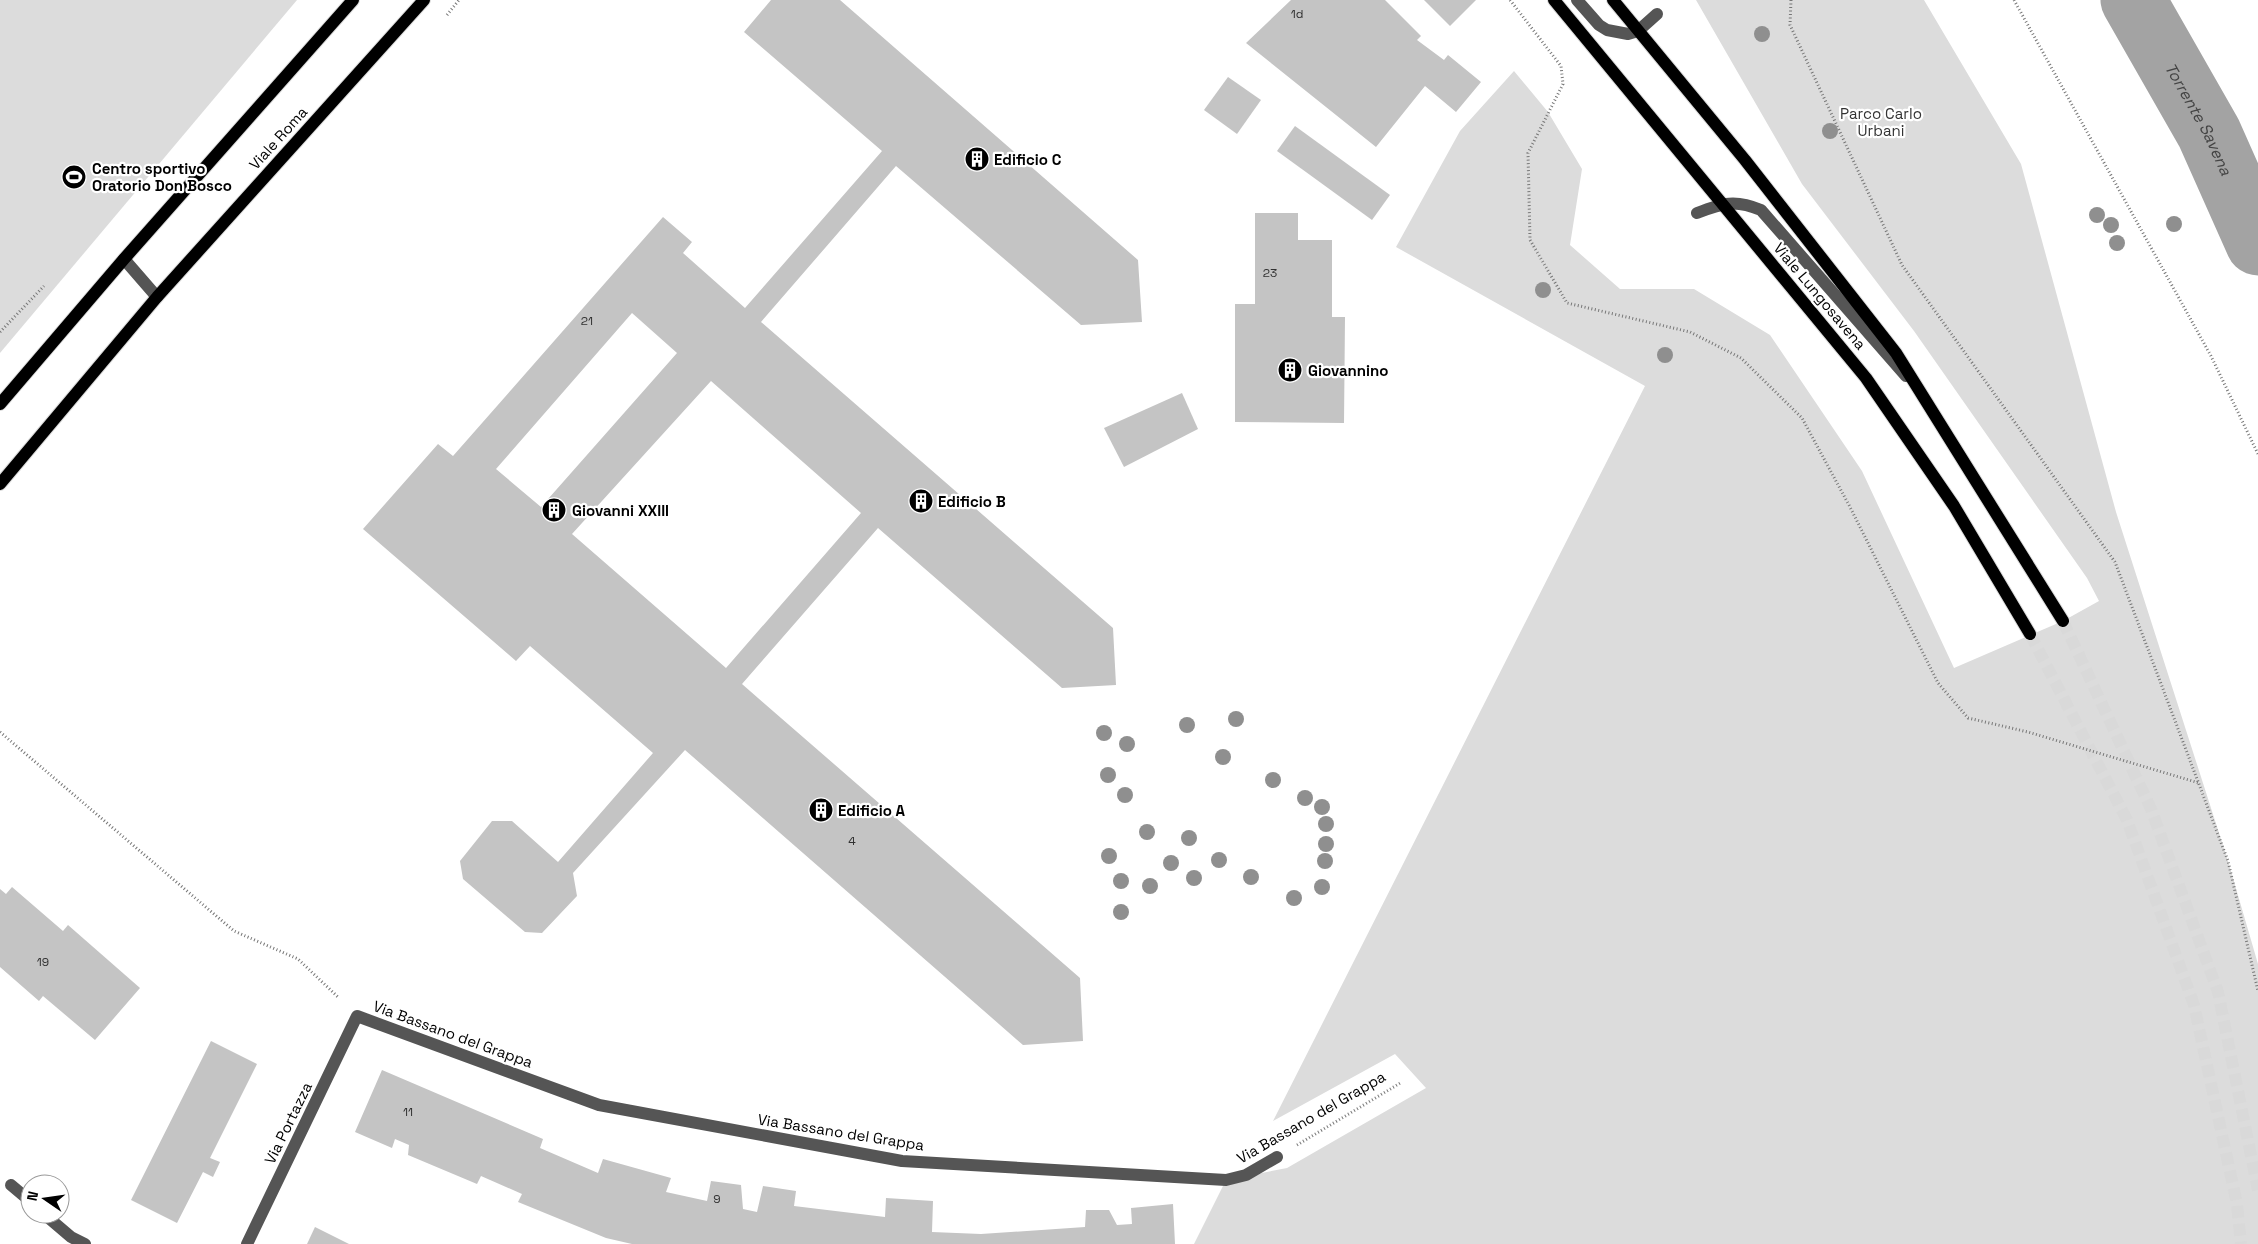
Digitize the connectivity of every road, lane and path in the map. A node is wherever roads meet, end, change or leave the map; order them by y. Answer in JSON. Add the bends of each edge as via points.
{"nodes":[{"id":1,"x":353,"y":0,"type":"edge"},
{"id":2,"x":424,"y":0,"type":"edge"},
{"id":3,"x":459,"y":0,"type":"edge"},
{"id":4,"x":1510,"y":0,"type":"edge"},
{"id":5,"x":1554,"y":0,"type":"edge"},
{"id":6,"x":1577,"y":0,"type":"edge"},
{"id":7,"x":1613,"y":0,"type":"edge"},
{"id":8,"x":1791,"y":0,"type":"edge"},
{"id":9,"x":2014,"y":0,"type":"edge"},
{"id":10,"x":1657,"y":14,"type":"dead end"},
{"id":11,"x":440,"y":22,"type":"dead end"},
{"id":12,"x":1638,"y":31,"type":"junction"},
{"id":13,"x":1721,"y":203,"type":"junction"},
{"id":14,"x":1697,"y":213,"type":"dead end"},
{"id":15,"x":124,"y":259,"type":"junction"},
{"id":16,"x":44,"y":286,"type":"dead end"},
{"id":17,"x":157,"y":297,"type":"junction"},
{"id":18,"x":0,"y":332,"type":"edge"},
{"id":19,"x":1919,"y":391,"type":"junction"},
{"id":20,"x":0,"y":404,"type":"edge"},
{"id":21,"x":2258,"y":454,"type":"edge"},
{"id":22,"x":0,"y":484,"type":"edge"},
{"id":23,"x":2063,"y":621,"type":"tunnel mouth"},
{"id":24,"x":2030,"y":634,"type":"tunnel mouth"},
{"id":25,"x":0,"y":732,"type":"edge"},
{"id":26,"x":2199,"y":783,"type":"junction"},
{"id":27,"x":2258,"y":991,"type":"edge"},
{"id":28,"x":357,"y":1016,"type":"junction"},
{"id":29,"x":1402,"y":1082,"type":"dead end"},
{"id":30,"x":1277,"y":1158,"type":"joint"},
{"id":31,"x":11,"y":1185,"type":"dead end"},
{"id":32,"x":20,"y":1193,"type":"edge"},
{"id":33,"x":56,"y":1224,"type":"edge"},
{"id":34,"x":86,"y":1244,"type":"edge"},
{"id":35,"x":248,"y":1244,"type":"edge"}],
"edges":[{"from":1,"to":15,"type":"main road"},
{"from":2,"to":17,"type":"main road","name":"Viale Roma"},
{"from":3,"to":11,"type":"path"},
{"from":4,"to":26,"type":"path","via":[[1561,66],[1563,84],[1528,153],[1530,240],[1567,304],[1690,332],[1741,358],[1802,418],[1938,683],[1968,718],[2028,732]]},
{"from":5,"to":13,"type":"main road","name":"Viale Lungosavena"},
{"from":6,"to":12,"type":"street","via":[[1607,30],[1628,34]]},
{"from":7,"to":12,"type":"main road","name":"Viale Lungosavena"},
{"from":8,"to":26,"type":"path","via":[[1790,25],[1902,265],[2115,562]]},
{"from":9,"to":21,"type":"path","via":[[2211,356]]},
{"from":10,"to":12,"type":"street"},
{"from":12,"to":19,"type":"main road","name":"Viale Lungosavena","via":[[1739,153],[1884,338]]},
{"from":13,"to":14,"type":"street"},
{"from":13,"to":19,"type":"street","via":[[1734,202],[1761,210]]},
{"from":13,"to":24,"type":"main road","name":"Viale Lungosavena","via":[[1866,378],[1954,506]]},
{"from":15,"to":17,"type":"street"},
{"from":15,"to":20,"type":"main road"},
{"from":16,"to":18,"type":"path"},
{"from":17,"to":22,"type":"main road","name":"Viale Roma"},
{"from":19,"to":23,"type":"main road","name":"Viale Lungosavena"},
{"from":25,"to":28,"type":"path","via":[[234,931],[298,959]]},
{"from":26,"to":27,"type":"path","via":[[2228,861]]},
{"from":28,"to":30,"type":"street","name":"Via Bassano del Grappa","via":[[599,1105],[902,1162],[1226,1180],[1246,1175]]},
{"from":28,"to":35,"type":"street","name":"Via Portazza"},
{"from":29,"to":30,"type":"path","name":"Via Bassano del Grappa"},
{"from":31,"to":32,"type":"street"},
{"from":33,"to":34,"type":"street"}]}
